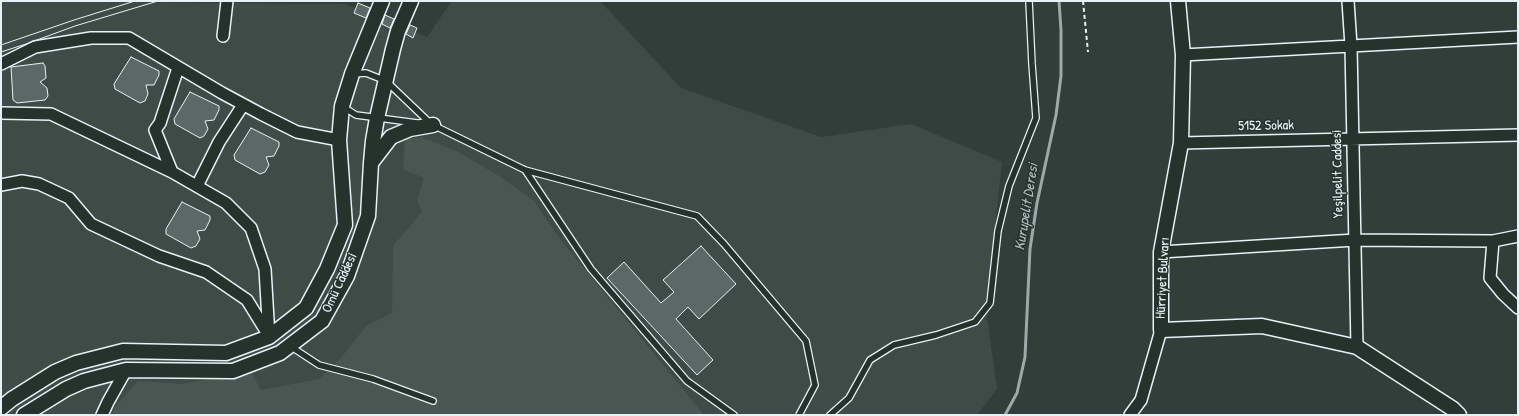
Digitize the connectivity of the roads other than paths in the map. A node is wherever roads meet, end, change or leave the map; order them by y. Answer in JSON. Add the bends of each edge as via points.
{"nodes":[{"id":1,"x":227,"y":1,"type":"edge"},
{"id":2,"x":382,"y":1,"type":"edge"},
{"id":3,"x":411,"y":1,"type":"edge"},
{"id":4,"x":1029,"y":1,"type":"edge"},
{"id":5,"x":1178,"y":1,"type":"edge"},
{"id":6,"x":1348,"y":1,"type":"edge"},
{"id":7,"x":223,"y":36,"type":"dead end"},
{"id":8,"x":1518,"y":37,"type":"edge"},
{"id":9,"x":1351,"y":46,"type":"junction"},
{"id":10,"x":1183,"y":55,"type":"junction"},
{"id":11,"x":1,"y":64,"type":"edge"},
{"id":12,"x":178,"y":68,"type":"junction"},
{"id":13,"x":352,"y":74,"type":"junction"},
{"id":14,"x":386,"y":81,"type":"junction"},
{"id":15,"x":243,"y":105,"type":"junction"},
{"id":16,"x":342,"y":106,"type":"junction"},
{"id":17,"x":1,"y":113,"type":"edge"},
{"id":18,"x":377,"y":118,"type":"junction"},
{"id":19,"x":433,"y":125,"type":"junction"},
{"id":20,"x":1518,"y":134,"type":"edge"},
{"id":21,"x":1353,"y":139,"type":"junction"},
{"id":22,"x":339,"y":140,"type":"junction"},
{"id":23,"x":1181,"y":143,"type":"junction"},
{"id":24,"x":371,"y":163,"type":"junction"},
{"id":25,"x":525,"y":170,"type":"junction"},
{"id":26,"x":172,"y":172,"type":"junction"},
{"id":27,"x":1,"y":185,"type":"edge"},
{"id":28,"x":196,"y":186,"type":"junction"},
{"id":29,"x":1518,"y":236,"type":"edge"},
{"id":30,"x":1355,"y":240,"type":"junction"},
{"id":31,"x":1493,"y":241,"type":"junction"},
{"id":32,"x":1161,"y":252,"type":"junction"},
{"id":33,"x":1518,"y":308,"type":"edge"},
{"id":34,"x":1161,"y":330,"type":"junction"},
{"id":35,"x":269,"y":337,"type":"junction"},
{"id":36,"x":290,"y":346,"type":"junction"},
{"id":37,"x":1357,"y":347,"type":"junction"},
{"id":38,"x":126,"y":370,"type":"junction"},
{"id":39,"x":433,"y":401,"type":"dead end"},
{"id":40,"x":1,"y":408,"type":"edge"},
{"id":41,"x":24,"y":415,"type":"edge"},
{"id":42,"x":102,"y":415,"type":"edge"},
{"id":43,"x":734,"y":415,"type":"edge"},
{"id":44,"x":799,"y":415,"type":"edge"},
{"id":45,"x":830,"y":415,"type":"edge"},
{"id":46,"x":1130,"y":415,"type":"edge"},
{"id":47,"x":1459,"y":415,"type":"edge"}],
"edges":[{"from":1,"to":7,"type":"street"},
{"from":2,"to":13,"type":"street","name":"Omü Caddesi"},
{"from":3,"to":14,"type":"street","name":"Omü Caddesi","via":[[398,31]]},
{"from":4,"to":45,"type":"lane","via":[[1036,118],[1009,186],[998,232],[990,303],[975,322],[894,345],[870,360],[849,398]]},
{"from":5,"to":10,"type":"street","name":"Hürriyet Bulvarı"},
{"from":6,"to":9,"type":"street","name":"Yeşilpelit Caddesi"},
{"from":8,"to":9,"type":"street"},
{"from":9,"to":10,"type":"street"},
{"from":9,"to":21,"type":"street","name":"Yeşilpelit Caddesi"},
{"from":10,"to":23,"type":"street","name":"Hürriyet Bulvarı"},
{"from":11,"to":12,"type":"street","via":[[35,47],[92,38],[128,38]]},
{"from":12,"to":15,"type":"street"},
{"from":12,"to":26,"type":"street","via":[[160,123],[155,130]]},
{"from":13,"to":14,"type":"lane","via":[[366,73]]},
{"from":13,"to":16,"type":"street","name":"Omü Caddesi"},
{"from":14,"to":18,"type":"street","name":"Omü Caddesi"},
{"from":14,"to":19,"type":"lane"},
{"from":15,"to":22,"type":"street","via":[[297,132]]},
{"from":15,"to":28,"type":"street","via":[[219,142]]},
{"from":16,"to":18,"type":"lane","via":[[356,115]]},
{"from":16,"to":22,"type":"street","name":"Omü Caddesi"},
{"from":17,"to":26,"type":"street","via":[[51,114]]},
{"from":18,"to":19,"type":"lane"},
{"from":18,"to":24,"type":"street","name":"Omü Caddesi"},
{"from":19,"to":24,"type":"street","via":[[410,129],[392,137]]},
{"from":19,"to":25,"type":"lane"},
{"from":20,"to":21,"type":"street","name":"5152 Sokak"},
{"from":21,"to":23,"type":"street","name":"5152 Sokak"},
{"from":21,"to":30,"type":"street","name":"Yeşilpelit Caddesi"},
{"from":22,"to":35,"type":"street","name":"Omü Caddesi","via":[[345,225],[327,269],[306,308]]},
{"from":23,"to":32,"type":"street","name":"Hürriyet Bulvarı"},
{"from":24,"to":36,"type":"street","name":"Omü Caddesi","via":[[368,216],[347,276],[322,321]]},
{"from":25,"to":43,"type":"lane","via":[[591,269],[687,381]]},
{"from":25,"to":44,"type":"lane","via":[[697,216],[806,341],[815,385]]},
{"from":26,"to":28,"type":"street"},
{"from":27,"to":35,"type":"street","via":[[22,181],[39,184],[69,198],[91,224],[158,256],[206,272],[247,300]]},
{"from":28,"to":35,"type":"street","via":[[226,203],[251,228],[265,270]]},
{"from":29,"to":31,"type":"street"},
{"from":30,"to":31,"type":"street"},
{"from":30,"to":32,"type":"street"},
{"from":30,"to":37,"type":"street","name":"Yeşilpelit Caddesi"},
{"from":31,"to":33,"type":"street","via":[[1490,278]]},
{"from":32,"to":34,"type":"street","name":"Hürriyet Bulvarı"},
{"from":34,"to":37,"type":"street","name":"Hürriyet Bulvarı","via":[[1262,326]]},
{"from":34,"to":46,"type":"street","via":[[1142,400]]},
{"from":35,"to":40,"type":"street","name":"Omü Caddesi","via":[[226,353],[124,351],[76,363],[55,372]]},
{"from":36,"to":38,"type":"street","name":"Omü Caddesi","via":[[280,353],[233,370]]},
{"from":36,"to":39,"type":"lane","via":[[319,365],[372,379]]},
{"from":37,"to":47,"type":"street","name":"Hürriyet Bulvarı"},
{"from":38,"to":41,"type":"street","name":"Omü Caddesi","via":[[72,386]]},
{"from":38,"to":42,"type":"street"}]}
